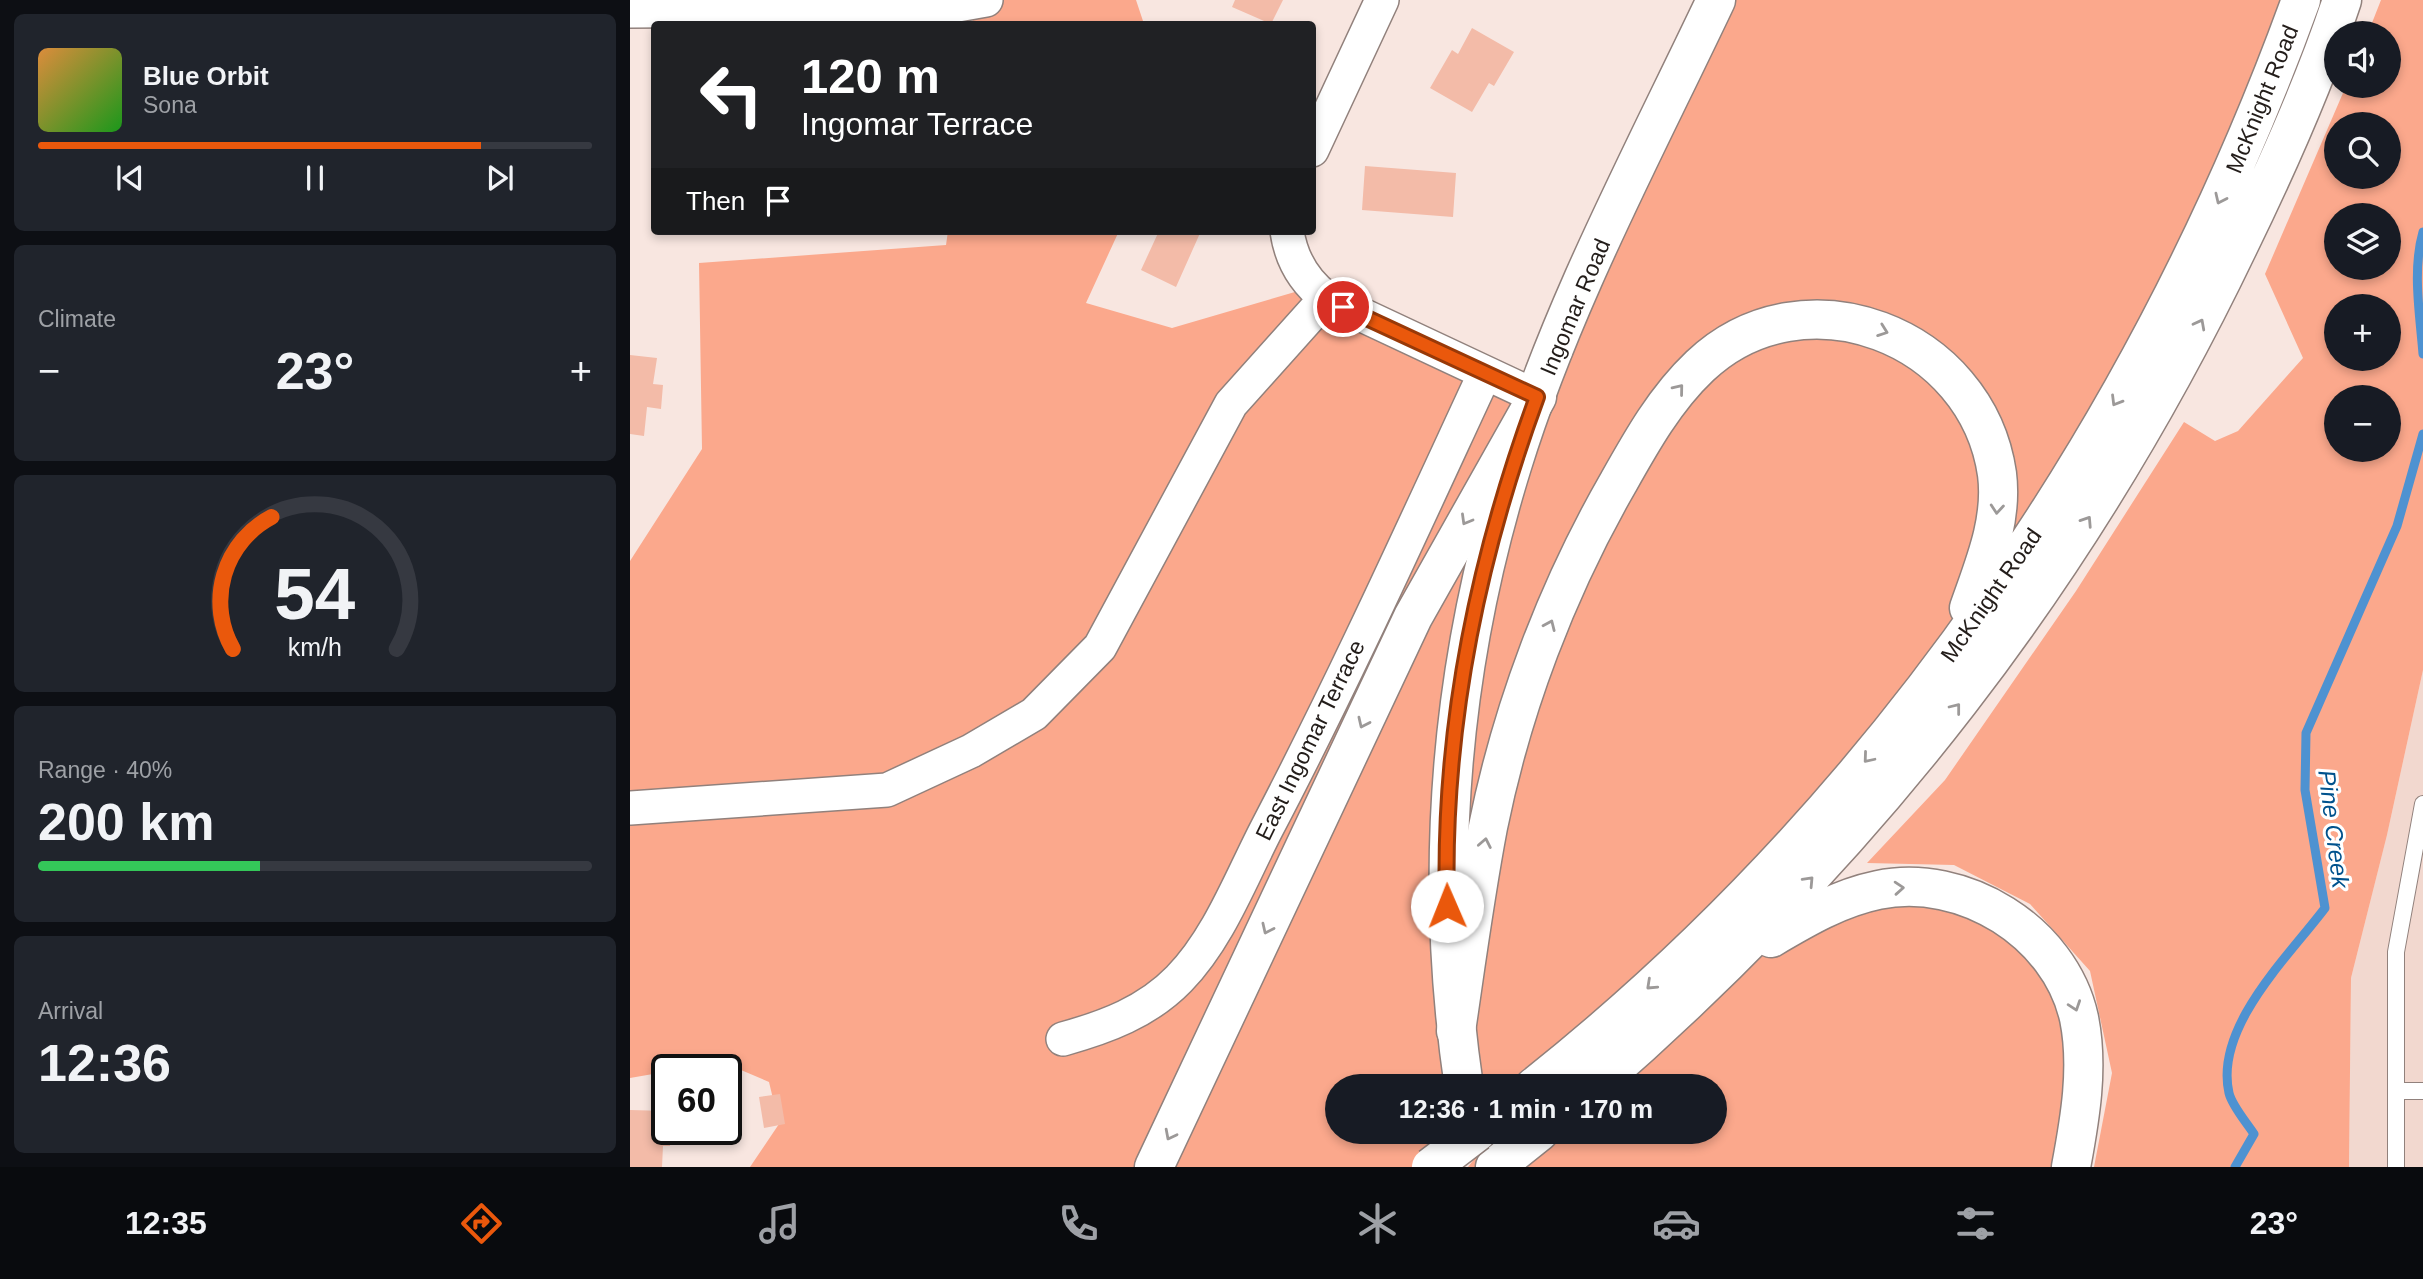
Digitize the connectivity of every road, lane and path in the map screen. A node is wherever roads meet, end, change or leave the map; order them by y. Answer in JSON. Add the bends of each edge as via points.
{"nodes":[{"id":1,"x":1382,"y":0,"type":"edge"},
{"id":2,"x":1716,"y":0,"type":"edge"},
{"id":3,"x":2301,"y":0,"type":"edge"},
{"id":4,"x":2342,"y":0,"type":"edge"},
{"id":5,"x":980,"y":2,"type":"edge"},
{"id":6,"x":630,"y":11,"type":"edge"},
{"id":7,"x":1316,"y":141,"type":"edge"},
{"id":8,"x":1288,"y":235,"type":"edge"},
{"id":9,"x":1319,"y":292,"type":"junction"},
{"id":10,"x":1485,"y":373,"type":"junction"},
{"id":11,"x":1537,"y":397,"type":"junction"},
{"id":12,"x":1956,"y":646,"type":"junction"},
{"id":13,"x":2423,"y":804,"type":"edge"},
{"id":14,"x":630,"y":808,"type":"edge"},
{"id":15,"x":1727,"y":965,"type":"junction"},
{"id":16,"x":1456,"y":1031,"type":"junction"},
{"id":17,"x":1063,"y":1039,"type":"dead end"},
{"id":18,"x":1462,"y":1074,"type":"edge"},
{"id":19,"x":1549,"y":1074,"type":"edge"},
{"id":20,"x":1607,"y":1074,"type":"edge"},
{"id":21,"x":2397,"y":1091,"type":"junction"},
{"id":22,"x":2423,"y":1091,"type":"edge"},
{"id":23,"x":1460,"y":1144,"type":"edge"},
{"id":24,"x":1477,"y":1144,"type":"edge"},
{"id":25,"x":1524,"y":1144,"type":"edge"},
{"id":26,"x":1154,"y":1167,"type":"edge"},
{"id":27,"x":1431,"y":1167,"type":"edge"},
{"id":28,"x":1480,"y":1167,"type":"edge"},
{"id":29,"x":1495,"y":1167,"type":"edge"},
{"id":30,"x":2071,"y":1167,"type":"edge"},
{"id":31,"x":2396,"y":1167,"type":"edge"}],
"edges":[{"from":1,"to":7,"type":"street"},
{"from":2,"to":11,"type":"main road","name":"Ingomar Road","via":[[1605,235]]},
{"from":3,"to":12,"type":"main road","name":"McKnight Road","one_way":true,"via":[[2252,131],[2146,348],[2018,560]]},
{"from":15,"to":4,"type":"main road","name":"McKnight Road","one_way":true,"via":[[1840,848],[1921,753],[2025,614],[2106,492],[2210,307],[2298,114]]},
{"from":5,"to":6,"type":"street","via":[[935,9]]},
{"from":8,"to":9,"type":"street","via":[[1291,251]]},
{"from":9,"to":10,"type":"street"},
{"from":9,"to":14,"type":"street","via":[[1231,404],[1100,647],[1034,714],[971,751],[887,790]]},
{"from":10,"to":11,"type":"street"},
{"from":10,"to":17,"type":"street","name":"East Ingomar Terrace","via":[[1316,735],[1199,955],[1162,995],[1143,1008]]},
{"from":11,"to":16,"type":"main road","name":"Ingomar Road","via":[[1491,542],[1463,670],[1454,741],[1447,883]]},
{"from":11,"to":26,"type":"main road","one_way":true,"via":[[1413,617]]},
{"from":16,"to":12,"type":"main road","one_way":true,"via":[[1489,825],[1545,635],[1604,507],[1639,445],[1682,384],[1721,348],[1765,328],[1845,323],[1896,336],[1941,365],[1958,383],[1991,449],[1998,497],[1990,545]]},
{"from":12,"to":19,"type":"main road","name":"McKnight Road","one_way":true,"via":[[1884,739],[1763,876]]},
{"from":13,"to":21,"type":"lane","via":[[2396,953]]},
{"from":15,"to":20,"type":"main road","name":"McKnight Road"},
{"from":15,"to":30,"type":"main road","one_way":true,"via":[[1821,910],[1878,890],[1924,887],[1992,908],[2013,921],[2047,955],[2061,974],[2078,1016],[2082,1077]]},
{"from":16,"to":18,"type":"main road","name":"Ingomar Road"},
{"from":21,"to":22,"type":"lane"},
{"from":21,"to":31,"type":"lane"},
{"from":23,"to":27,"type":"main road","bridge":true},
{"from":24,"to":28,"type":"main road"},
{"from":25,"to":29,"type":"main road"}]}
